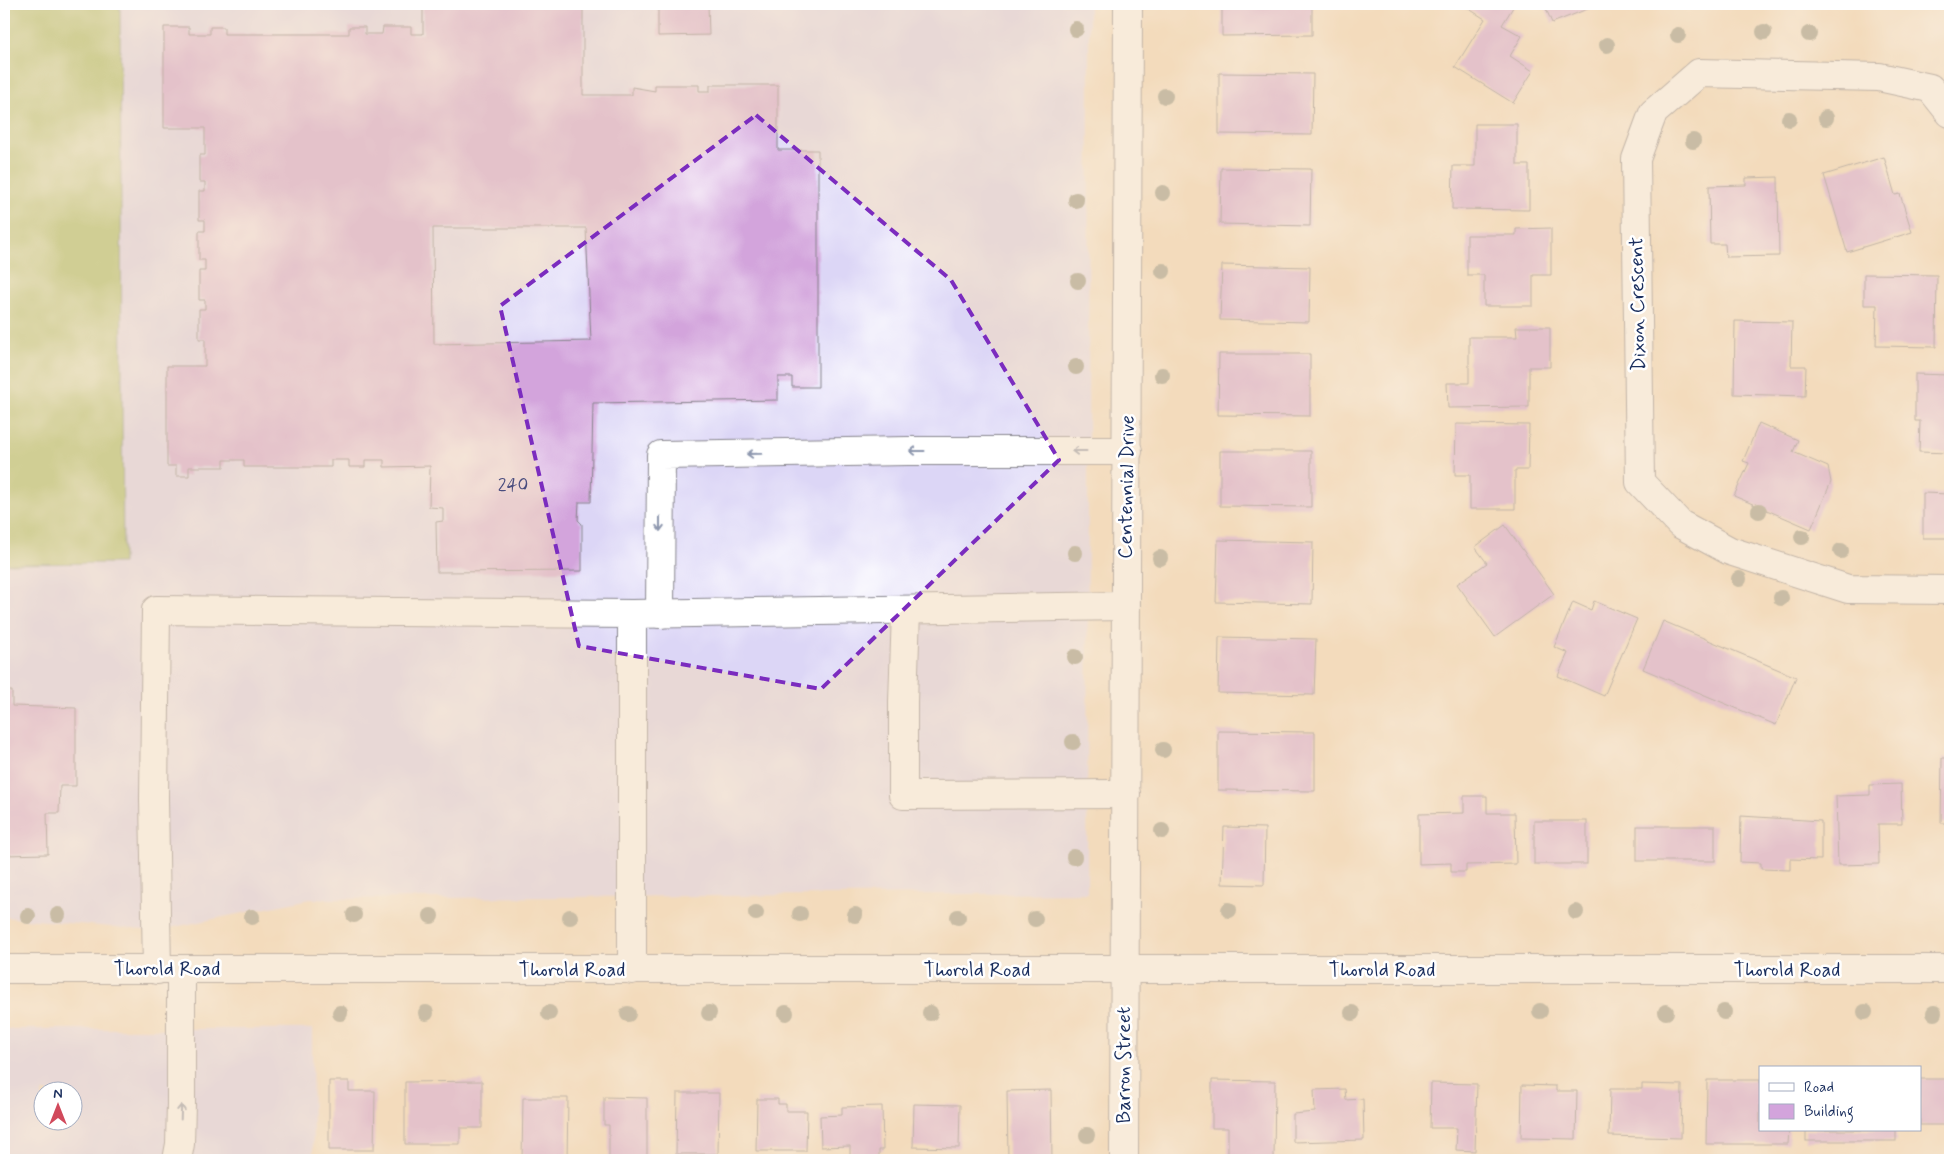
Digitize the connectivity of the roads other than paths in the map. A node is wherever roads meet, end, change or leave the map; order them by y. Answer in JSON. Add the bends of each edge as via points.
{"nodes":[{"id":1,"x":1128,"y":4,"type":"edge"},
{"id":2,"x":1950,"y":113,"type":"edge"},
{"id":3,"x":1128,"y":451,"type":"junction"},
{"id":4,"x":1950,"y":590,"type":"edge"},
{"id":5,"x":1125,"y":606,"type":"junction"},
{"id":6,"x":906,"y":611,"type":"junction"},
{"id":7,"x":632,"y":614,"type":"junction"},
{"id":8,"x":660,"y":614,"type":"junction"},
{"id":9,"x":1126,"y":794,"type":"junction"},
{"id":10,"x":4,"y":969,"type":"edge"},
{"id":11,"x":1950,"y":969,"type":"edge"},
{"id":12,"x":169,"y":970,"type":"junction"},
{"id":13,"x":632,"y":970,"type":"junction"},
{"id":14,"x":1124,"y":971,"type":"junction"},
{"id":15,"x":177,"y":1160,"type":"edge"},
{"id":16,"x":1124,"y":1160,"type":"edge"}],
"edges":[{"from":1,"to":3,"type":"street","name":"Centennial Drive"},
{"from":2,"to":4,"type":"street","name":"Dixon Crescent","via":[[1930,88],[1879,77],[1699,73],[1652,113],[1636,159],[1640,482],[1680,524],[1730,551],[1848,589]]},
{"from":3,"to":5,"type":"street","name":"Centennial Drive"},
{"from":3,"to":8,"type":"street","one_way":true,"via":[[661,455]]},
{"from":5,"to":6,"type":"street"},
{"from":5,"to":9,"type":"street","name":"Centennial Drive"},
{"from":6,"to":8,"type":"street"},
{"from":6,"to":9,"type":"street","via":[[902,702],[903,795]]},
{"from":7,"to":8,"type":"street"},
{"from":7,"to":12,"type":"street","via":[[156,610],[154,799]]},
{"from":7,"to":13,"type":"street"},
{"from":9,"to":14,"type":"street","name":"Centennial Drive"},
{"from":10,"to":12,"type":"street","name":"Thorold Road"},
{"from":11,"to":14,"type":"street","name":"Thorold Road"},
{"from":12,"to":13,"type":"street","name":"Thorold Road"},
{"from":15,"to":12,"type":"street","one_way":true,"via":[[181,1103]]},
{"from":13,"to":14,"type":"street","name":"Thorold Road"},
{"from":14,"to":16,"type":"street","name":"Barron Street"}]}
